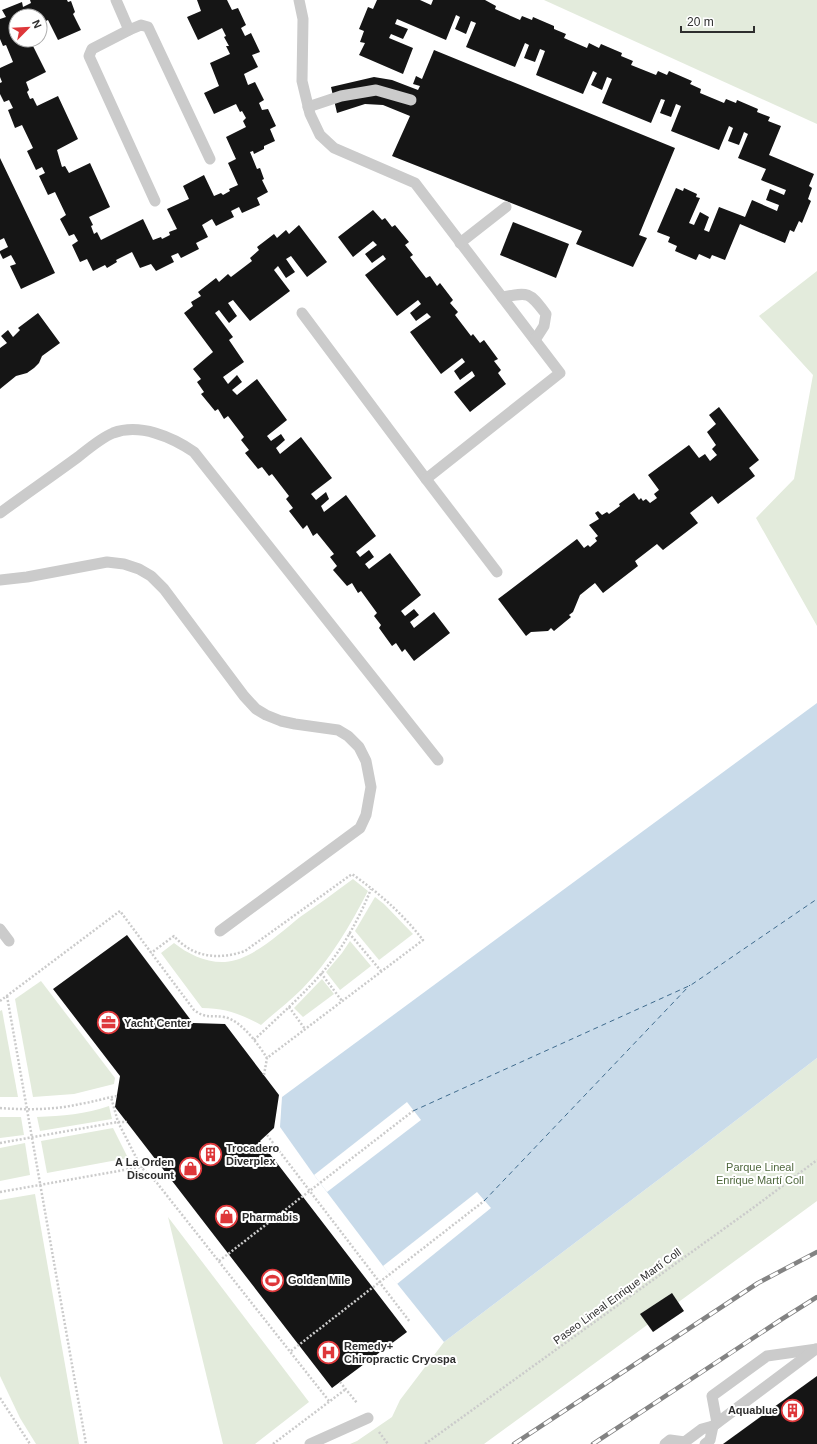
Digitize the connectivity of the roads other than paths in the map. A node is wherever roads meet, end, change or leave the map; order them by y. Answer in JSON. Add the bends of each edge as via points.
{"nodes":[{"id":1,"x":116,"y":0,"type":"edge"},
{"id":2,"x":299,"y":0,"type":"edge"},
{"id":3,"x":129,"y":30,"type":"junction"},
{"id":4,"x":411,"y":100,"type":"dead end"},
{"id":5,"x":308,"y":107,"type":"junction"},
{"id":6,"x":210,"y":159,"type":"dead end"},
{"id":7,"x":155,"y":201,"type":"dead end"},
{"id":8,"x":506,"y":207,"type":"dead end"},
{"id":9,"x":460,"y":243,"type":"junction"},
{"id":10,"x":502,"y":297,"type":"junction"},
{"id":11,"x":302,"y":313,"type":"dead end"},
{"id":12,"x":535,"y":340,"type":"junction"},
{"id":13,"x":426,"y":479,"type":"junction"},
{"id":14,"x":0,"y":513,"type":"edge"},
{"id":15,"x":497,"y":572,"type":"dead end"},
{"id":16,"x":0,"y":580,"type":"edge"},
{"id":17,"x":438,"y":760,"type":"dead end"},
{"id":18,"x":0,"y":929,"type":"edge"},
{"id":19,"x":220,"y":931,"type":"dead end"},
{"id":20,"x":9,"y":941,"type":"dead end"},
{"id":21,"x":817,"y":1349,"type":"edge"},
{"id":22,"x":368,"y":1418,"type":"dead end"},
{"id":23,"x":715,"y":1425,"type":"junction"},
{"id":24,"x":683,"y":1443,"type":"edge"},
{"id":25,"x":310,"y":1444,"type":"edge"},
{"id":26,"x":665,"y":1444,"type":"edge"},
{"id":27,"x":705,"y":1444,"type":"edge"}],
"edges":[{"from":1,"to":3,"type":"lane"},
{"from":2,"to":5,"type":"lane","via":[[303,19],[302,81]]},
{"from":3,"to":6,"type":"lane","via":[[141,25],[148,27]]},
{"from":3,"to":7,"type":"lane","via":[[92,49],[89,56]]},
{"from":4,"to":5,"type":"lane","via":[[376,90],[341,96]]},
{"from":5,"to":9,"type":"lane","via":[[320,135],[334,148],[415,183]]},
{"from":8,"to":9,"type":"lane"},
{"from":9,"to":10,"type":"lane"},
{"from":10,"to":12,"type":"lane"},
{"from":10,"to":12,"type":"lane","via":[[523,293],[532,297],[546,314],[544,326]]},
{"from":11,"to":13,"type":"lane"},
{"from":12,"to":13,"type":"lane","via":[[560,373]]},
{"from":13,"to":15,"type":"lane"},
{"from":14,"to":17,"type":"lane","via":[[113,433],[133,430],[147,432],[184,444],[194,452]]},
{"from":16,"to":19,"type":"lane","via":[[107,562],[139,569],[152,576],[164,589],[256,709],[281,721],[338,730],[359,747],[366,761],[371,787],[366,815],[360,828]]},
{"from":18,"to":20,"type":"lane"},
{"from":21,"to":23,"type":"lane"},
{"from":21,"to":23,"type":"lane","via":[[767,1356],[712,1396]]},
{"from":22,"to":25,"type":"lane"},
{"from":23,"to":24,"type":"lane","via":[[702,1429]]},
{"from":23,"to":27,"type":"lane","via":[[710,1440]]},
{"from":24,"to":26,"type":"lane","via":[[670,1440]]}]}
